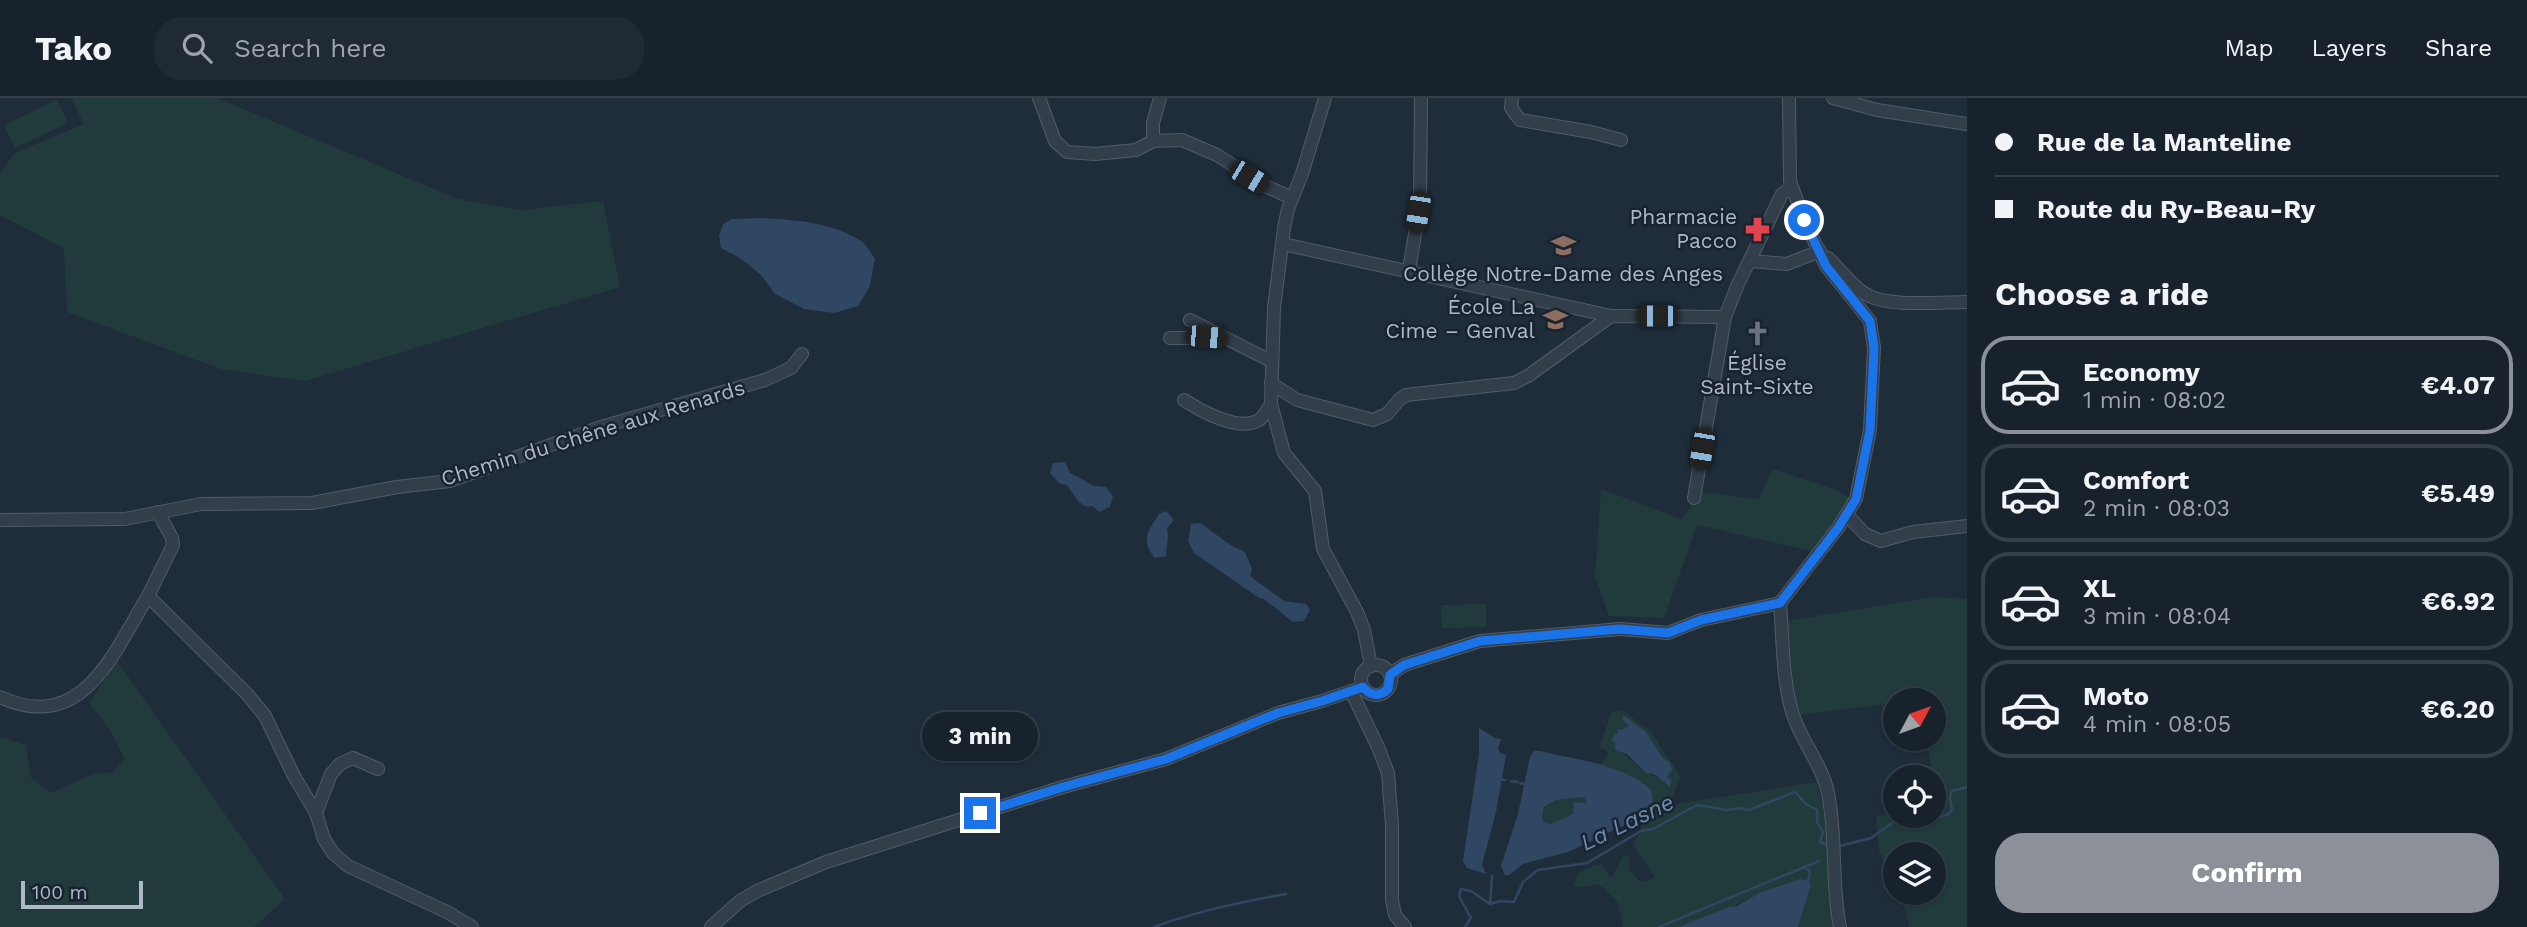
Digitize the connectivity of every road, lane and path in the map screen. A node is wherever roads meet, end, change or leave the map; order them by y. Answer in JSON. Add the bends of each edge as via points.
{"nodes":[{"id":1,"x":1039,"y":98,"type":"edge"},
{"id":2,"x":1160,"y":98,"type":"edge"},
{"id":3,"x":1325,"y":98,"type":"edge"},
{"id":4,"x":1421,"y":98,"type":"edge"},
{"id":5,"x":1512,"y":98,"type":"edge"},
{"id":6,"x":1789,"y":98,"type":"edge"},
{"id":7,"x":1833,"y":98,"type":"edge"},
{"id":8,"x":1967,"y":124,"type":"edge"},
{"id":9,"x":1621,"y":140,"type":"dead end"},
{"id":10,"x":1153,"y":141,"type":"junction"},
{"id":11,"x":1792,"y":187,"type":"junction"},
{"id":12,"x":1292,"y":198,"type":"junction"},
{"id":13,"x":1283,"y":244,"type":"junction"},
{"id":14,"x":1820,"y":251,"type":"junction"},
{"id":15,"x":1751,"y":261,"type":"junction"},
{"id":16,"x":1409,"y":270,"type":"junction"},
{"id":17,"x":1967,"y":302,"type":"edge"},
{"id":18,"x":1611,"y":316,"type":"junction"},
{"id":19,"x":1725,"y":317,"type":"junction"},
{"id":20,"x":1191,"y":320,"type":"dead end"},
{"id":21,"x":1170,"y":338,"type":"dead end"},
{"id":22,"x":1225,"y":339,"type":"junction"},
{"id":23,"x":802,"y":354,"type":"dead end"},
{"id":24,"x":1271,"y":361,"type":"junction"},
{"id":25,"x":1271,"y":383,"type":"junction"},
{"id":26,"x":1184,"y":400,"type":"dead end"},
{"id":27,"x":1271,"y":404,"type":"junction"},
{"id":28,"x":1694,"y":498,"type":"dead end"},
{"id":29,"x":158,"y":512,"type":"junction"},
{"id":30,"x":1847,"y":515,"type":"junction"},
{"id":31,"x":0,"y":520,"type":"edge"},
{"id":32,"x":1967,"y":526,"type":"edge"},
{"id":33,"x":148,"y":596,"type":"junction"},
{"id":34,"x":1780,"y":603,"type":"junction"},
{"id":35,"x":1371,"y":666,"type":"junction"},
{"id":36,"x":1390,"y":675,"type":"junction"},
{"id":37,"x":1357,"y":689,"type":"junction"},
{"id":38,"x":0,"y":697,"type":"edge"},
{"id":39,"x":378,"y":769,"type":"dead end"},
{"id":40,"x":316,"y":813,"type":"junction"},
{"id":41,"x":472,"y":927,"type":"edge"},
{"id":42,"x":710,"y":927,"type":"edge"},
{"id":43,"x":1405,"y":927,"type":"edge"},
{"id":44,"x":1840,"y":927,"type":"edge"}],
"edges":[{"from":1,"to":10,"type":"street","via":[[1055,141],[1067,152],[1136,150]]},
{"from":2,"to":10,"type":"street"},
{"from":3,"to":12,"type":"street"},
{"from":4,"to":16,"type":"street","via":[[1420,204]]},
{"from":5,"to":9,"type":"street","via":[[1511,108],[1520,120]]},
{"from":6,"to":11,"type":"street"},
{"from":7,"to":8,"type":"street"},
{"from":10,"to":12,"type":"street","via":[[1196,144]]},
{"from":11,"to":14,"type":"street"},
{"from":11,"to":15,"type":"street","via":[[1782,194]]},
{"from":12,"to":13,"type":"street"},
{"from":13,"to":16,"type":"street"},
{"from":13,"to":24,"type":"street"},
{"from":14,"to":15,"type":"street","via":[[1787,264]]},
{"from":14,"to":17,"type":"street","via":[[1873,298]]},
{"from":14,"to":30,"type":"street","via":[[1873,330],[1870,430],[1856,499]]},
{"from":15,"to":19,"type":"street"},
{"from":16,"to":18,"type":"street"},
{"from":18,"to":19,"type":"street"},
{"from":18,"to":25,"type":"street","via":[[1514,383],[1406,395],[1387,414],[1373,420],[1297,400]]},
{"from":19,"to":28,"type":"street"},
{"from":20,"to":22,"type":"street"},
{"from":21,"to":22,"type":"street"},
{"from":22,"to":24,"type":"street"},
{"from":23,"to":29,"type":"street","name":"Chemin du Chêne aux Renards","via":[[791,368],[765,380],[590,431],[461,479],[326,502],[209,503]]},
{"from":24,"to":25,"type":"street"},
{"from":25,"to":27,"type":"street"},
{"from":26,"to":27,"type":"street","via":[[1212,416],[1247,423],[1261,419]]},
{"from":27,"to":35,"type":"street","via":[[1284,453],[1315,491],[1323,549],[1357,612]]},
{"from":29,"to":31,"type":"street","name":"Chemin du Chêne aux Renards","via":[[125,519]]},
{"from":29,"to":33,"type":"street","via":[[173,545]]},
{"from":30,"to":32,"type":"street","via":[[1866,534],[1881,541]]},
{"from":30,"to":34,"type":"street"},
{"from":33,"to":38,"type":"street","via":[[100,676],[78,695],[37,707]]},
{"from":33,"to":40,"type":"street","via":[[265,716]]},
{"from":34,"to":36,"type":"street","via":[[1701,620],[1668,633],[1620,629],[1480,641],[1404,665]]},
{"from":34,"to":44,"type":"street","via":[[1792,711],[1822,775],[1835,834]]},
{"from":35,"to":36,"type":"street","via":[[1382,667]]},
{"from":35,"to":37,"type":"street","via":[[1362,674]]},
{"from":36,"to":37,"type":"street","via":[[1384,692]]},
{"from":37,"to":42,"type":"street","via":[[1278,713],[1166,759],[826,862],[757,891]]},
{"from":37,"to":43,"type":"street","via":[[1388,773],[1392,900],[1395,915]]},
{"from":39,"to":40,"type":"street","via":[[353,758],[340,764],[331,774]]},
{"from":40,"to":41,"type":"street","via":[[324,839],[348,866]]}]}
